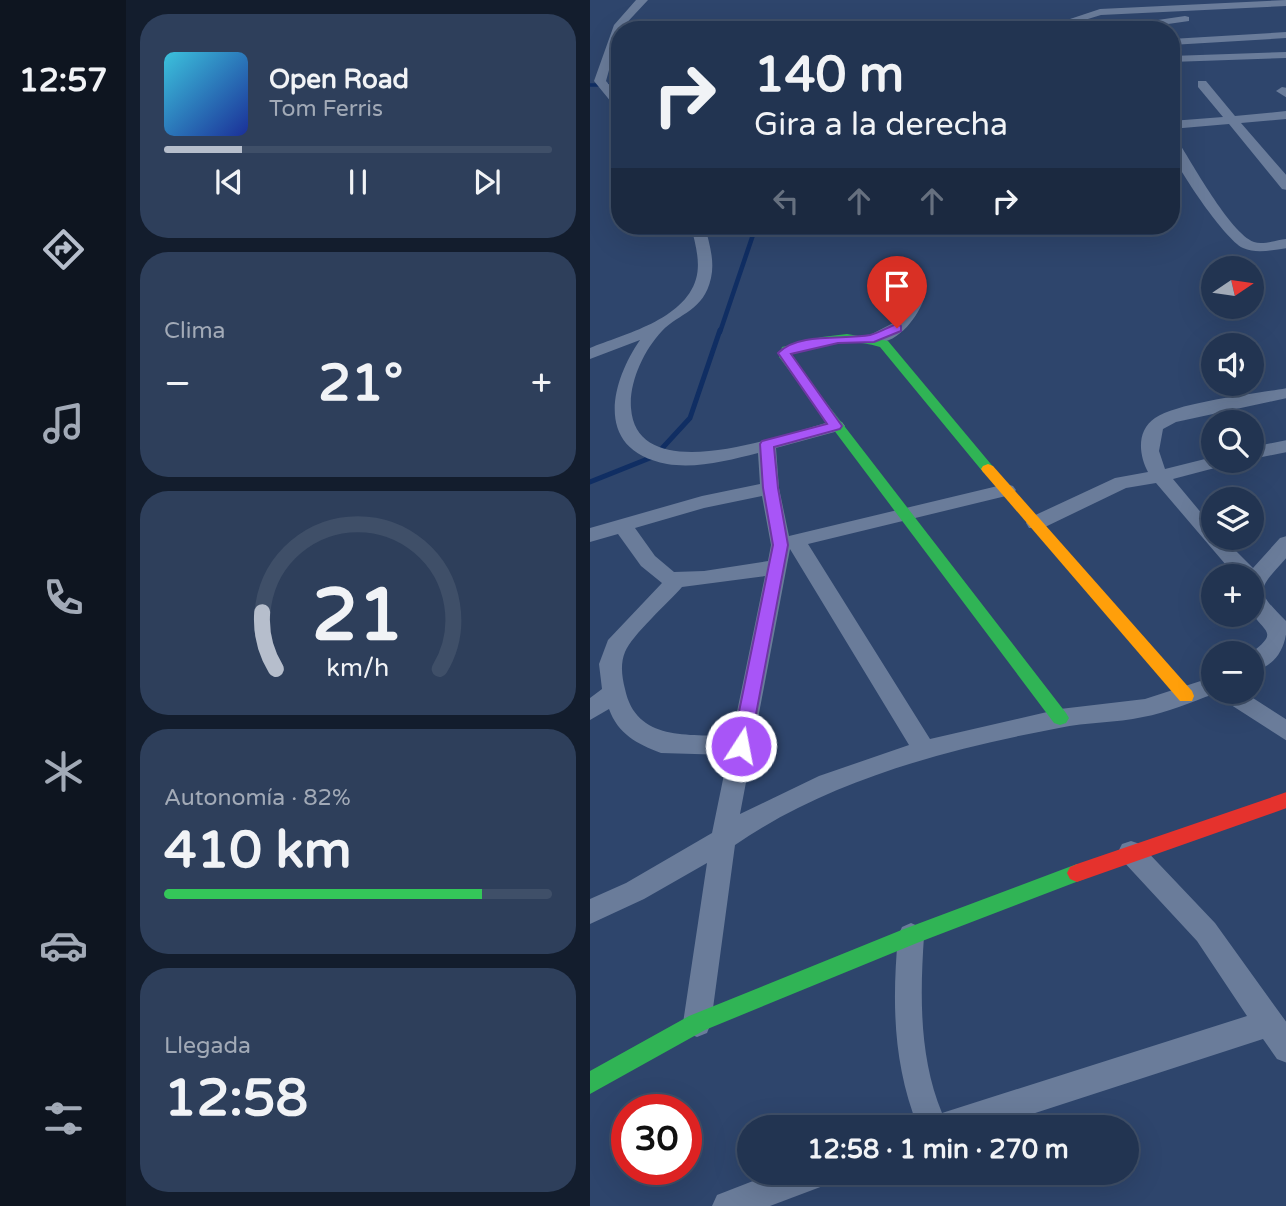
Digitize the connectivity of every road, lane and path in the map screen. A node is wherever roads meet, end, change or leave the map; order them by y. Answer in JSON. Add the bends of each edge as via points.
{"nodes":[{"id":1,"x":643,"y":0,"type":"edge"},
{"id":2,"x":1234,"y":3,"type":"edge"},
{"id":3,"x":1286,"y":3,"type":"edge"},
{"id":4,"x":1266,"y":5,"type":"junction"},
{"id":5,"x":621,"y":21,"type":"edge"},
{"id":6,"x":1073,"y":21,"type":"edge"},
{"id":7,"x":1174,"y":21,"type":"edge"},
{"id":8,"x":1286,"y":35,"type":"edge"},
{"id":9,"x":1180,"y":41,"type":"edge"},
{"id":10,"x":611,"y":43,"type":"edge"},
{"id":11,"x":1286,"y":55,"type":"edge"},
{"id":12,"x":1180,"y":59,"type":"edge"},
{"id":13,"x":1202,"y":84,"type":"dead end"},
{"id":14,"x":611,"y":96,"type":"edge"},
{"id":15,"x":1286,"y":115,"type":"edge"},
{"id":16,"x":1231,"y":120,"type":"junction"},
{"id":17,"x":1180,"y":124,"type":"edge"},
{"id":18,"x":1180,"y":155,"type":"edge"},
{"id":19,"x":1286,"y":186,"type":"edge"},
{"id":20,"x":700,"y":235,"type":"edge"},
{"id":21,"x":1283,"y":247,"type":"edge"},
{"id":22,"x":917,"y":296,"type":"dead end"},
{"id":23,"x":655,"y":329,"type":"junction"},
{"id":24,"x":874,"y":339,"type":"junction"},
{"id":25,"x":590,"y":354,"type":"edge"},
{"id":26,"x":1286,"y":393,"type":"edge"},
{"id":27,"x":836,"y":426,"type":"junction"},
{"id":28,"x":767,"y":444,"type":"junction"},
{"id":29,"x":1286,"y":446,"type":"edge"},
{"id":30,"x":1264,"y":451,"type":"edge"},
{"id":31,"x":1201,"y":466,"type":"edge"},
{"id":32,"x":1161,"y":476,"type":"junction"},
{"id":33,"x":770,"y":488,"type":"junction"},
{"id":34,"x":1006,"y":490,"type":"junction"},
{"id":35,"x":905,"y":514,"type":"junction"},
{"id":36,"x":1036,"y":523,"type":"junction"},
{"id":37,"x":622,"y":524,"type":"junction"},
{"id":38,"x":590,"y":535,"type":"edge"},
{"id":39,"x":1286,"y":543,"type":"edge"},
{"id":40,"x":784,"y":551,"type":"junction"},
{"id":41,"x":1233,"y":564,"type":"edge"},
{"id":42,"x":1264,"y":570,"type":"edge"},
{"id":43,"x":676,"y":581,"type":"junction"},
{"id":44,"x":1264,"y":614,"type":"edge"},
{"id":45,"x":1264,"y":655,"type":"edge"},
{"id":46,"x":1201,"y":690,"type":"edge"},
{"id":47,"x":614,"y":692,"type":"junction"},
{"id":48,"x":1186,"y":696,"type":"junction"},
{"id":49,"x":1244,"y":704,"type":"edge"},
{"id":50,"x":590,"y":711,"type":"edge"},
{"id":51,"x":1060,"y":718,"type":"junction"},
{"id":52,"x":1286,"y":732,"type":"edge"},
{"id":53,"x":741,"y":746,"type":"junction"},
{"id":54,"x":924,"y":750,"type":"junction"},
{"id":55,"x":1286,"y":800,"type":"edge"},
{"id":56,"x":723,"y":839,"type":"junction"},
{"id":57,"x":1131,"y":852,"type":"junction"},
{"id":58,"x":590,"y":912,"type":"edge"},
{"id":59,"x":911,"y":936,"type":"junction"},
{"id":60,"x":697,"y":1023,"type":"junction"},
{"id":61,"x":1269,"y":1023,"type":"junction"},
{"id":62,"x":1286,"y":1049,"type":"edge"},
{"id":63,"x":590,"y":1083,"type":"edge"},
{"id":64,"x":928,"y":1115,"type":"edge"},
{"id":65,"x":983,"y":1115,"type":"edge"},
{"id":66,"x":785,"y":1185,"type":"edge"},
{"id":67,"x":728,"y":1206,"type":"edge"}],
"edges":[{"from":1,"to":5,"type":"street"},
{"from":2,"to":4,"type":"street"},
{"from":2,"to":6,"type":"street","via":[[1100,12]]},
{"from":3,"to":4,"type":"street"},
{"from":4,"to":7,"type":"street"},
{"from":8,"to":9,"type":"street"},
{"from":10,"to":14,"type":"street","via":[[601,85]]},
{"from":11,"to":12,"type":"street"},
{"from":13,"to":16,"type":"street"},
{"from":15,"to":16,"type":"street"},
{"from":16,"to":17,"type":"street"},
{"from":16,"to":19,"type":"street"},
{"from":18,"to":21,"type":"street","via":[[1241,240],[1249,245]]},
{"from":20,"to":23,"type":"street","via":[[707,259],[703,284],[681,312]]},
{"from":22,"to":24,"type":"street","via":[[907,322]]},
{"from":23,"to":25,"type":"street"},
{"from":23,"to":28,"type":"street","via":[[624,383],[624,426],[631,437],[643,449],[683,459]]},
{"from":24,"to":27,"type":"street","via":[[838,339],[784,353]]},
{"from":24,"to":34,"type":"street","via":[[895,355]]},
{"from":26,"to":32,"type":"street","via":[[1161,421],[1148,447]]},
{"from":27,"to":28,"type":"street"},
{"from":27,"to":35,"type":"street"},
{"from":28,"to":33,"type":"street"},
{"from":29,"to":30,"type":"street"},
{"from":31,"to":32,"type":"street"},
{"from":32,"to":36,"type":"street","via":[[1122,482]]},
{"from":32,"to":41,"type":"street"},
{"from":33,"to":37,"type":"street"},
{"from":33,"to":40,"type":"street"},
{"from":34,"to":35,"type":"street"},
{"from":34,"to":36,"type":"street"},
{"from":35,"to":40,"type":"street"},
{"from":35,"to":51,"type":"street"},
{"from":36,"to":48,"type":"street"},
{"from":37,"to":38,"type":"street"},
{"from":37,"to":43,"type":"street","via":[[660,572]]},
{"from":39,"to":42,"type":"street"},
{"from":40,"to":43,"type":"street"},
{"from":40,"to":53,"type":"street"},
{"from":40,"to":54,"type":"street"},
{"from":43,"to":47,"type":"street","via":[[616,646],[610,664]]},
{"from":44,"to":45,"type":"street","via":[[1278,626],[1279,634]]},
{"from":46,"to":48,"type":"street"},
{"from":47,"to":50,"type":"street"},
{"from":47,"to":53,"type":"street","via":[[623,716],[637,732],[661,743]]},
{"from":48,"to":51,"type":"street","via":[[1145,708]]},
{"from":49,"to":52,"type":"street"},
{"from":51,"to":54,"type":"street"},
{"from":53,"to":56,"type":"street"},
{"from":54,"to":56,"type":"street","via":[[818,787]]},
{"from":55,"to":57,"type":"street"},
{"from":56,"to":58,"type":"street"},
{"from":56,"to":60,"type":"street"},
{"from":57,"to":59,"type":"street"},
{"from":57,"to":61,"type":"street","via":[[1207,932]]},
{"from":59,"to":60,"type":"street"},
{"from":59,"to":64,"type":"street","via":[[906,986],[911,1059]]},
{"from":60,"to":63,"type":"street"},
{"from":61,"to":62,"type":"street"},
{"from":61,"to":65,"type":"street"},
{"from":66,"to":67,"type":"street"}]}
